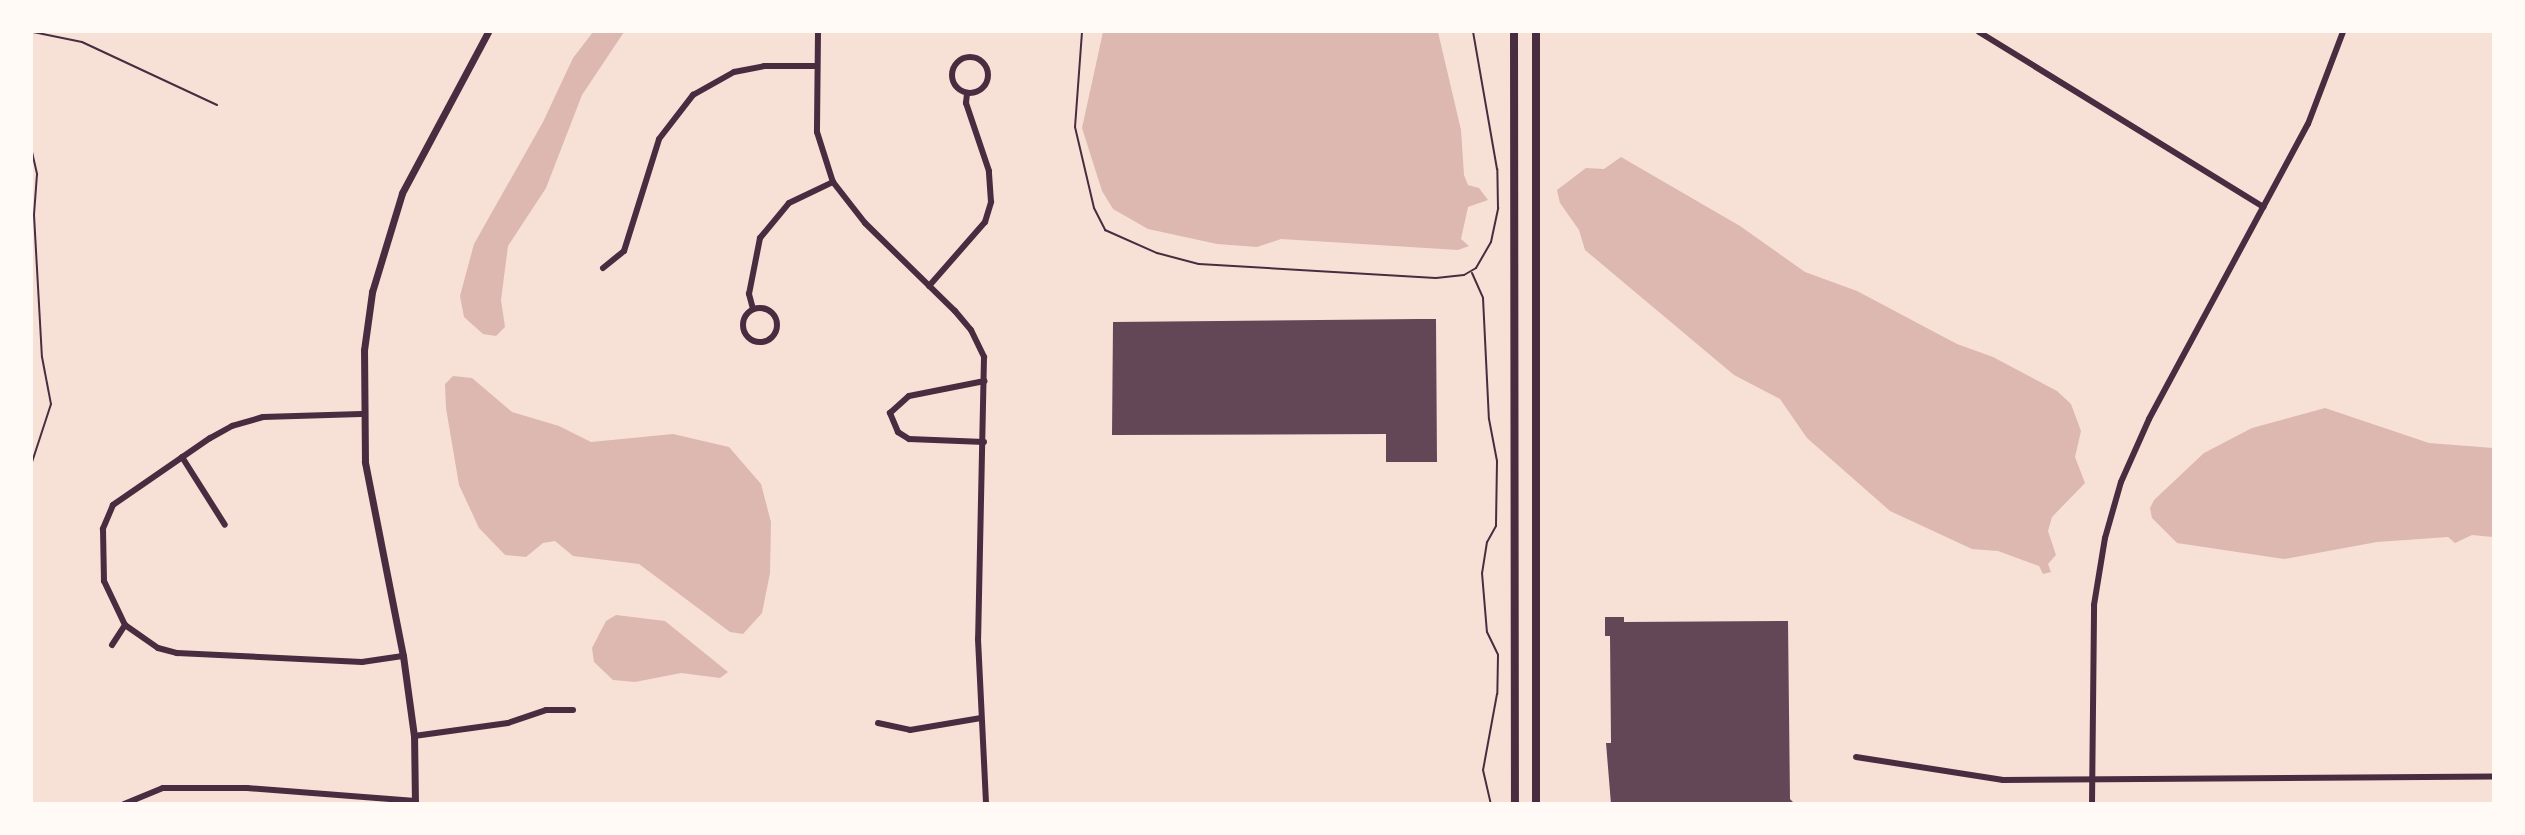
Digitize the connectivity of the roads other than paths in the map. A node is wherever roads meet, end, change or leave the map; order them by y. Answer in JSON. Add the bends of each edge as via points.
{"nodes":[{"id":1,"x":488,"y":32,"type":"edge"},
{"id":2,"x":818,"y":32,"type":"edge"},
{"id":3,"x":1514,"y":32,"type":"edge"},
{"id":4,"x":1536,"y":32,"type":"edge"},
{"id":5,"x":1979,"y":32,"type":"edge"},
{"id":6,"x":2343,"y":32,"type":"edge"},
{"id":7,"x":817,"y":66,"type":"junction"},
{"id":8,"x":967,"y":93,"type":"junction"},
{"id":9,"x":833,"y":182,"type":"junction"},
{"id":10,"x":2263,"y":207,"type":"junction"},
{"id":11,"x":603,"y":268,"type":"dead end"},
{"id":12,"x":929,"y":286,"type":"junction"},
{"id":13,"x":753,"y":309,"type":"junction"},
{"id":14,"x":985,"y":382,"type":"junction"},
{"id":15,"x":361,"y":414,"type":"junction"},
{"id":16,"x":984,"y":442,"type":"junction"},
{"id":17,"x":182,"y":457,"type":"junction"},
{"id":18,"x":225,"y":525,"type":"dead end"},
{"id":19,"x":125,"y":625,"type":"junction"},
{"id":20,"x":112,"y":645,"type":"dead end"},
{"id":21,"x":403,"y":656,"type":"junction"},
{"id":22,"x":573,"y":710,"type":"dead end"},
{"id":23,"x":981,"y":718,"type":"junction"},
{"id":24,"x":878,"y":723,"type":"dead end"},
{"id":25,"x":414,"y":736,"type":"junction"},
{"id":26,"x":1856,"y":757,"type":"dead end"},
{"id":27,"x":2494,"y":777,"type":"edge"},
{"id":28,"x":2092,"y":782,"type":"junction"},
{"id":29,"x":415,"y":802,"type":"edge"},
{"id":30,"x":124,"y":803,"type":"edge"},
{"id":31,"x":986,"y":803,"type":"edge"},
{"id":32,"x":1515,"y":803,"type":"edge"},
{"id":33,"x":1536,"y":803,"type":"edge"},
{"id":34,"x":2092,"y":803,"type":"edge"}],
"edges":[{"from":1,"to":15,"type":"street","via":[[421,151],[384,241],[366,332]]},
{"from":2,"to":7,"type":"street"},
{"from":3,"to":32,"type":"main road"},
{"from":4,"to":33,"type":"main road"},
{"from":5,"to":10,"type":"street"},
{"from":6,"to":10,"type":"street","via":[[2316,106]]},
{"from":7,"to":9,"type":"street","via":[[817,132]]},
{"from":7,"to":11,"type":"street","via":[[764,66],[734,72],[692,95],[659,139],[624,251]]},
{"from":8,"to":8,"type":"street","via":[[983,88],[988,78],[983,62],[972,58],[960,60],[952,76],[956,87]]},
{"from":8,"to":12,"type":"street","via":[[966,103],[989,171],[991,202],[985,222]]},
{"from":9,"to":12,"type":"street","via":[[866,223]]},
{"from":9,"to":13,"type":"street","via":[[789,204],[760,238],[749,294]]},
{"from":10,"to":28,"type":"street","via":[[2140,436],[2115,502],[2094,605]]},
{"from":12,"to":14,"type":"street","via":[[981,346]]},
{"from":13,"to":13,"type":"street","via":[[745,316],[743,327],[749,338],[765,341],[774,335],[777,319],[770,310]]},
{"from":14,"to":16,"type":"street"},
{"from":14,"to":16,"type":"street","via":[[909,396],[890,413],[898,432],[909,439]]},
{"from":15,"to":17,"type":"street","via":[[254,419],[232,426]]},
{"from":15,"to":21,"type":"street","via":[[370,498]]},
{"from":16,"to":23,"type":"street"},
{"from":17,"to":18,"type":"street"},
{"from":17,"to":19,"type":"street","via":[[113,505],[105,524],[104,581]]},
{"from":19,"to":20,"type":"street"},
{"from":19,"to":21,"type":"street","via":[[158,648],[191,655],[362,662]]},
{"from":21,"to":25,"type":"street"},
{"from":22,"to":25,"type":"street","via":[[546,710],[508,723]]},
{"from":23,"to":24,"type":"street","via":[[910,730]]},
{"from":23,"to":31,"type":"street"},
{"from":25,"to":29,"type":"street"},
{"from":26,"to":28,"type":"street","via":[[2003,780]]},
{"from":27,"to":28,"type":"street"},
{"from":28,"to":34,"type":"street"},
{"from":29,"to":30,"type":"street","via":[[247,788],[163,788]]}]}
